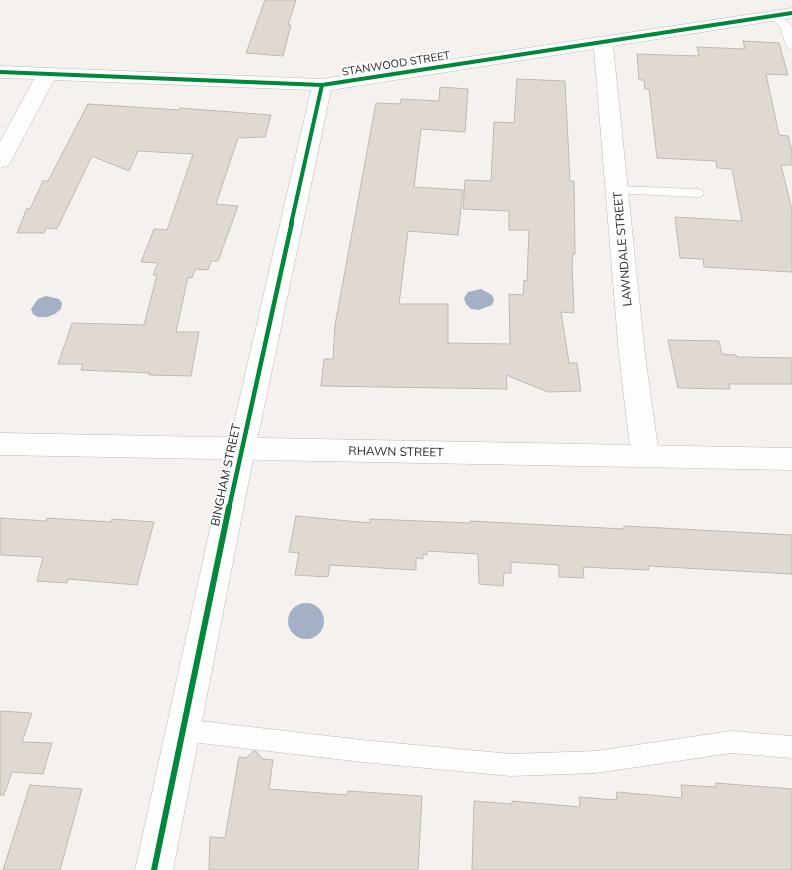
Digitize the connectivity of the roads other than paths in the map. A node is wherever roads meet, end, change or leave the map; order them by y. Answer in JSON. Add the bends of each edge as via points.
{"nodes":[{"id":1,"x":783,"y":14,"type":"edge"},
{"id":2,"x":603,"y":42,"type":"junction"},
{"id":3,"x":792,"y":46,"type":"edge"},
{"id":4,"x":0,"y":72,"type":"edge"},
{"id":5,"x":47,"y":74,"type":"junction"},
{"id":6,"x":322,"y":85,"type":"junction"},
{"id":7,"x":0,"y":162,"type":"edge"},
{"id":8,"x":618,"y":190,"type":"junction"},
{"id":9,"x":697,"y":193,"type":"dead end"},
{"id":10,"x":0,"y":444,"type":"edge"},
{"id":11,"x":242,"y":450,"type":"junction"},
{"id":12,"x":646,"y":455,"type":"junction"},
{"id":13,"x":792,"y":459,"type":"edge"},
{"id":14,"x":183,"y":730,"type":"junction"},
{"id":15,"x":792,"y":748,"type":"edge"},
{"id":16,"x":154,"y":870,"type":"edge"}],
"edges":[{"from":1,"to":2,"type":"street","name":"STANWOOD STREET"},
{"from":1,"to":3,"type":"lane"},
{"from":2,"to":6,"type":"street","name":"STANWOOD STREET"},
{"from":2,"to":8,"type":"street","name":"LAWNDALE STREET"},
{"from":4,"to":5,"type":"street","name":"STANWOOD STREET"},
{"from":5,"to":6,"type":"street","name":"STANWOOD STREET"},
{"from":5,"to":7,"type":"street"},
{"from":6,"to":11,"type":"street","name":"BINGHAM STREET"},
{"from":8,"to":9,"type":"lane"},
{"from":8,"to":12,"type":"street","name":"LAWNDALE STREET","via":[[632,355]]},
{"from":10,"to":11,"type":"street","name":"RHAWN STREET"},
{"from":11,"to":12,"type":"street","name":"RHAWN STREET"},
{"from":11,"to":14,"type":"street","name":"BINGHAM STREET"},
{"from":12,"to":13,"type":"street","name":"RHAWN STREET"},
{"from":14,"to":15,"type":"lane","via":[[511,765],[596,762],[730,742]]},
{"from":14,"to":16,"type":"street","name":"BINGHAM STREET"}]}
